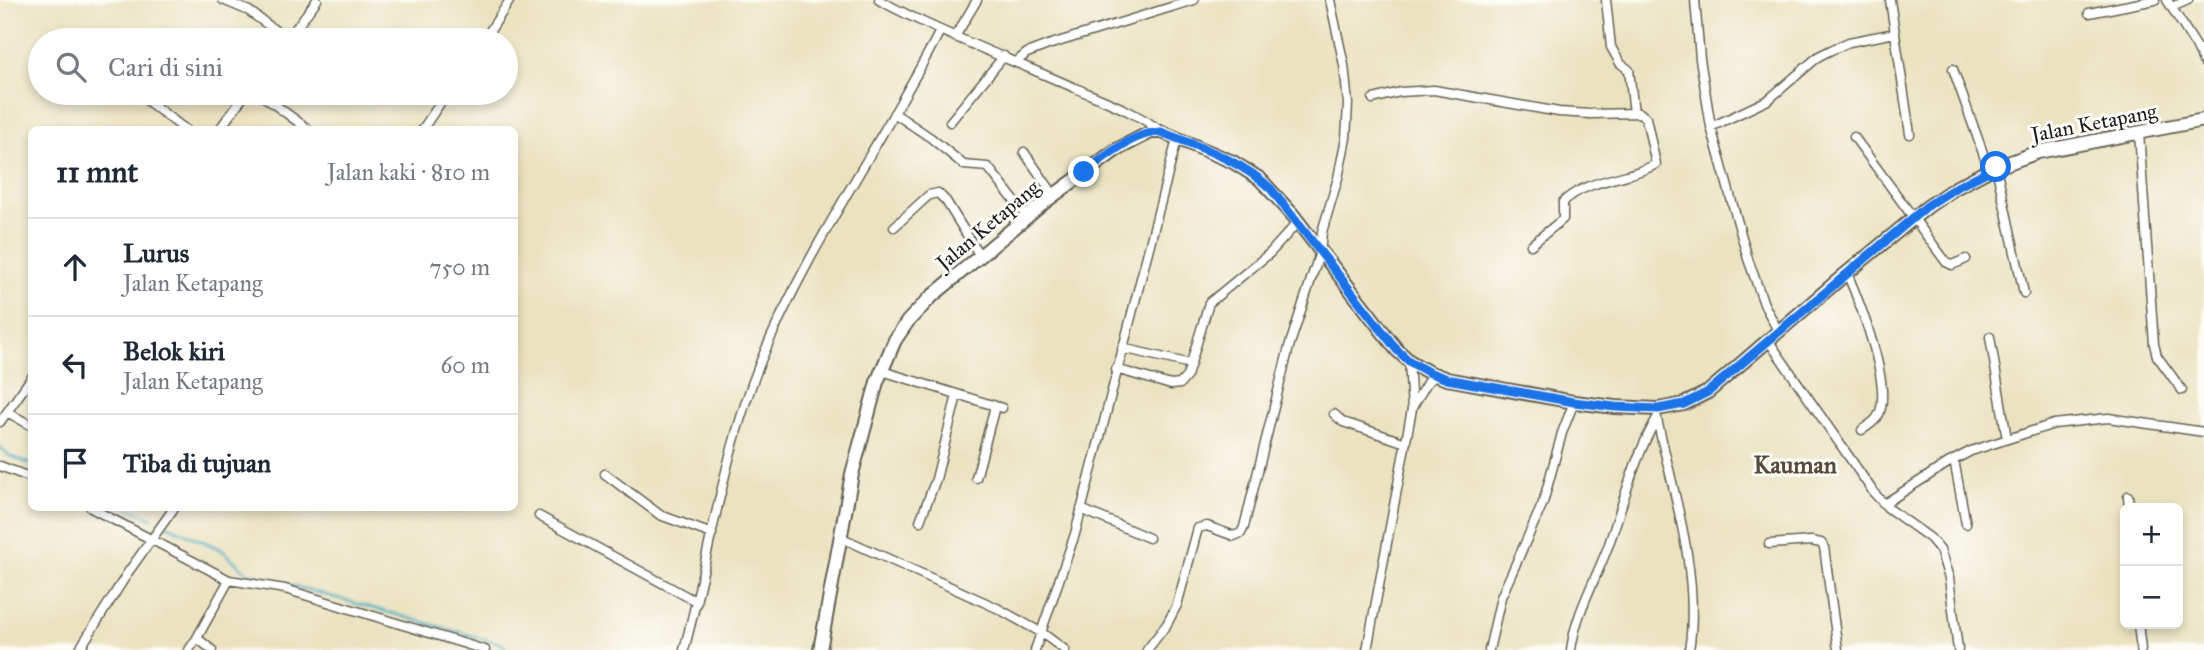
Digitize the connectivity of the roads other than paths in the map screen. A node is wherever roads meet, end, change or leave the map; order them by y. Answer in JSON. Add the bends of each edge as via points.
{"nodes":[{"id":1,"x":223,"y":0,"type":"edge"},
{"id":2,"x":317,"y":0,"type":"edge"},
{"id":3,"x":510,"y":0,"type":"edge"},
{"id":4,"x":878,"y":0,"type":"edge"},
{"id":5,"x":977,"y":0,"type":"edge"},
{"id":6,"x":1194,"y":0,"type":"edge"},
{"id":7,"x":1330,"y":0,"type":"edge"},
{"id":8,"x":1606,"y":0,"type":"edge"},
{"id":9,"x":1695,"y":0,"type":"edge"},
{"id":10,"x":1890,"y":0,"type":"edge"},
{"id":11,"x":2155,"y":0,"type":"edge"},
{"id":12,"x":2188,"y":0,"type":"edge"},
{"id":13,"x":2169,"y":3,"type":"edge"},
{"id":14,"x":2089,"y":13,"type":"dead end"},
{"id":15,"x":271,"y":28,"type":"edge"},
{"id":16,"x":296,"y":28,"type":"edge"},
{"id":17,"x":492,"y":28,"type":"edge"},
{"id":18,"x":940,"y":31,"type":"junction"},
{"id":19,"x":1895,"y":33,"type":"junction"},
{"id":20,"x":955,"y":37,"type":"junction"},
{"id":21,"x":1003,"y":56,"type":"junction"},
{"id":22,"x":1016,"y":62,"type":"junction"},
{"id":23,"x":2204,"y":63,"type":"edge"},
{"id":24,"x":1953,"y":69,"type":"dead end"},
{"id":25,"x":1373,"y":99,"type":"dead end"},
{"id":26,"x":153,"y":105,"type":"edge"},
{"id":27,"x":237,"y":105,"type":"edge"},
{"id":28,"x":275,"y":105,"type":"edge"},
{"id":29,"x":439,"y":105,"type":"edge"},
{"id":30,"x":894,"y":113,"type":"junction"},
{"id":31,"x":1634,"y":113,"type":"junction"},
{"id":32,"x":2204,"y":120,"type":"edge"},
{"id":33,"x":950,"y":122,"type":"dead end"},
{"id":34,"x":181,"y":126,"type":"edge"},
{"id":35,"x":222,"y":126,"type":"edge"},
{"id":36,"x":304,"y":126,"type":"edge"},
{"id":37,"x":426,"y":126,"type":"edge"},
{"id":38,"x":1711,"y":127,"type":"junction"},
{"id":39,"x":1161,"y":132,"type":"junction"},
{"id":40,"x":2139,"y":133,"type":"junction"},
{"id":41,"x":1910,"y":134,"type":"dead end"},
{"id":42,"x":1854,"y":136,"type":"dead end"},
{"id":43,"x":1177,"y":139,"type":"junction"},
{"id":44,"x":1024,"y":152,"type":"dead end"},
{"id":45,"x":1992,"y":169,"type":"junction"},
{"id":46,"x":1054,"y":195,"type":"junction"},
{"id":47,"x":1027,"y":217,"type":"junction"},
{"id":48,"x":1915,"y":217,"type":"junction"},
{"id":49,"x":1298,"y":222,"type":"junction"},
{"id":50,"x":894,"y":227,"type":"dead end"},
{"id":51,"x":1531,"y":245,"type":"dead end"},
{"id":52,"x":1320,"y":252,"type":"junction"},
{"id":53,"x":980,"y":256,"type":"junction"},
{"id":54,"x":1966,"y":259,"type":"dead end"},
{"id":55,"x":1847,"y":273,"type":"junction"},
{"id":56,"x":2024,"y":293,"type":"dead end"},
{"id":57,"x":1773,"y":336,"type":"junction"},
{"id":58,"x":1990,"y":337,"type":"dead end"},
{"id":59,"x":1122,"y":348,"type":"junction"},
{"id":60,"x":1409,"y":361,"type":"junction"},
{"id":61,"x":1191,"y":363,"type":"junction"},
{"id":62,"x":1116,"y":369,"type":"junction"},
{"id":63,"x":882,"y":371,"type":"junction"},
{"id":64,"x":1436,"y":376,"type":"junction"},
{"id":65,"x":28,"y":383,"type":"edge"},
{"id":66,"x":2182,"y":390,"type":"dead end"},
{"id":67,"x":957,"y":395,"type":"junction"},
{"id":68,"x":1574,"y":402,"type":"junction"},
{"id":69,"x":1412,"y":409,"type":"junction"},
{"id":70,"x":7,"y":412,"type":"junction"},
{"id":71,"x":1334,"y":414,"type":"dead end"},
{"id":72,"x":1657,"y":414,"type":"junction"},
{"id":73,"x":0,"y":422,"type":"edge"},
{"id":74,"x":28,"y":424,"type":"edge"},
{"id":75,"x":1862,"y":430,"type":"dead end"},
{"id":76,"x":2204,"y":432,"type":"edge"},
{"id":77,"x":2007,"y":439,"type":"junction"},
{"id":78,"x":1406,"y":443,"type":"junction"},
{"id":79,"x":1954,"y":460,"type":"junction"},
{"id":80,"x":0,"y":466,"type":"edge"},
{"id":81,"x":605,"y":474,"type":"dead end"},
{"id":82,"x":28,"y":476,"type":"edge"},
{"id":83,"x":976,"y":478,"type":"dead end"},
{"id":84,"x":2128,"y":496,"type":"dead end"},
{"id":85,"x":2129,"y":503,"type":"edge"},
{"id":86,"x":1884,"y":504,"type":"junction"},
{"id":87,"x":1081,"y":509,"type":"junction"},
{"id":88,"x":98,"y":511,"type":"edge"},
{"id":89,"x":172,"y":511,"type":"edge"},
{"id":90,"x":539,"y":516,"type":"dead end"},
{"id":91,"x":920,"y":521,"type":"dead end"},
{"id":92,"x":1966,"y":524,"type":"dead end"},
{"id":93,"x":712,"y":534,"type":"junction"},
{"id":94,"x":840,"y":537,"type":"junction"},
{"id":95,"x":1149,"y":537,"type":"dead end"},
{"id":96,"x":151,"y":540,"type":"junction"},
{"id":97,"x":1769,"y":544,"type":"dead end"},
{"id":98,"x":229,"y":580,"type":"junction"},
{"id":99,"x":697,"y":602,"type":"junction"},
{"id":100,"x":2139,"y":629,"type":"edge"},
{"id":101,"x":1042,"y":634,"type":"junction"},
{"id":102,"x":197,"y":638,"type":"junction"},
{"id":103,"x":79,"y":650,"type":"edge"},
{"id":104,"x":189,"y":650,"type":"edge"},
{"id":105,"x":212,"y":650,"type":"edge"},
{"id":106,"x":485,"y":650,"type":"edge"},
{"id":107,"x":684,"y":650,"type":"edge"},
{"id":108,"x":820,"y":650,"type":"edge"},
{"id":109,"x":1035,"y":650,"type":"edge"},
{"id":110,"x":1065,"y":650,"type":"edge"},
{"id":111,"x":1147,"y":650,"type":"edge"},
{"id":112,"x":1367,"y":650,"type":"edge"},
{"id":113,"x":1489,"y":650,"type":"edge"},
{"id":114,"x":1571,"y":650,"type":"edge"},
{"id":115,"x":1689,"y":650,"type":"edge"},
{"id":116,"x":1838,"y":650,"type":"edge"},
{"id":117,"x":1958,"y":650,"type":"edge"},
{"id":118,"x":2141,"y":650,"type":"edge"}],
"edges":[{"from":1,"to":15,"type":"street","via":[[249,11]]},
{"from":2,"to":16,"type":"street"},
{"from":3,"to":17,"type":"street"},
{"from":4,"to":18,"type":"street"},
{"from":5,"to":20,"type":"street"},
{"from":6,"to":22,"type":"street","via":[[1048,45]]},
{"from":7,"to":52,"type":"street","via":[[1348,104],[1346,138]]},
{"from":8,"to":31,"type":"street","via":[[1611,47],[1629,70]]},
{"from":9,"to":38,"type":"street"},
{"from":10,"to":19,"type":"street"},
{"from":11,"to":14,"type":"street"},
{"from":12,"to":13,"type":"street"},
{"from":13,"to":23,"type":"street"},
{"from":18,"to":20,"type":"street"},
{"from":18,"to":30,"type":"street"},
{"from":19,"to":38,"type":"street","via":[[1849,42],[1819,56],[1768,100]]},
{"from":19,"to":41,"type":"street"},
{"from":20,"to":21,"type":"street"},
{"from":21,"to":22,"type":"street"},
{"from":21,"to":33,"type":"street"},
{"from":22,"to":39,"type":"street","via":[[1135,115]]},
{"from":24,"to":45,"type":"street"},
{"from":25,"to":31,"type":"street","via":[[1434,90],[1559,111]]},
{"from":26,"to":34,"type":"street"},
{"from":27,"to":35,"type":"street"},
{"from":28,"to":36,"type":"street"},
{"from":29,"to":37,"type":"street"},
{"from":30,"to":47,"type":"street","via":[[964,164],[988,167]]},
{"from":30,"to":93,"type":"street","via":[[805,268],[771,338],[740,420]]},
{"from":31,"to":51,"type":"street","via":[[1648,122],[1656,164],[1569,197],[1563,202],[1562,221]]},
{"from":32,"to":40,"type":"main road","name":"Jalan Ketapang"},
{"from":38,"to":57,"type":"street"},
{"from":39,"to":43,"type":"main road","name":"Jalan Ketapang"},
{"from":39,"to":46,"type":"main road","name":"Jalan Ketapang","via":[[1116,150]]},
{"from":40,"to":45,"type":"main road","name":"Jalan Ketapang","via":[[2038,152]]},
{"from":40,"to":66,"type":"street","via":[[2154,344],[2157,356]]},
{"from":42,"to":48,"type":"street"},
{"from":43,"to":49,"type":"main road","name":"Jalan Ketapang","via":[[1247,169]]},
{"from":43,"to":59,"type":"street"},
{"from":44,"to":46,"type":"street"},
{"from":45,"to":48,"type":"main road","name":"Jalan Ketapang"},
{"from":45,"to":56,"type":"street"},
{"from":46,"to":47,"type":"main road","name":"Jalan Ketapang"},
{"from":47,"to":53,"type":"main road","name":"Jalan Ketapang"},
{"from":48,"to":54,"type":"street","via":[[1949,264]]},
{"from":48,"to":55,"type":"main road","name":"Jalan Ketapang"},
{"from":49,"to":52,"type":"main road","name":"Jalan Ketapang"},
{"from":49,"to":61,"type":"street","via":[[1270,253],[1209,303]]},
{"from":50,"to":53,"type":"street","via":[[929,195],[938,193]]},
{"from":52,"to":60,"type":"main road","name":"Jalan Ketapang"},
{"from":52,"to":111,"type":"street","via":[[1289,347],[1244,527],[1234,536],[1207,526],[1198,528],[1177,605]]},
{"from":53,"to":63,"type":"main road","name":"Jalan Ketapang","via":[[908,321]]},
{"from":55,"to":57,"type":"main road","name":"Jalan Ketapang"},
{"from":55,"to":75,"type":"street","via":[[1866,321],[1882,394],[1878,416]]},
{"from":57,"to":72,"type":"main road","name":"Jalan Ketapang","via":[[1708,392]]},
{"from":57,"to":86,"type":"street","via":[[1853,464]]},
{"from":58,"to":77,"type":"street"},
{"from":59,"to":61,"type":"street"},
{"from":59,"to":62,"type":"street"},
{"from":60,"to":64,"type":"main road","name":"Jalan Ketapang"},
{"from":60,"to":69,"type":"street"},
{"from":61,"to":62,"type":"street","via":[[1188,376],[1175,385]]},
{"from":62,"to":87,"type":"street"},
{"from":63,"to":67,"type":"street"},
{"from":63,"to":94,"type":"main road","name":"Jalan Ketapang","via":[[852,474]]},
{"from":64,"to":68,"type":"main road","name":"Jalan Ketapang"},
{"from":64,"to":69,"type":"street","via":[[1428,381]]},
{"from":65,"to":70,"type":"street"},
{"from":67,"to":83,"type":"street","via":[[998,407]]},
{"from":67,"to":91,"type":"street","via":[[936,479]]},
{"from":68,"to":72,"type":"main road","name":"Jalan Ketapang"},
{"from":68,"to":113,"type":"street","via":[[1543,503],[1502,597]]},
{"from":69,"to":78,"type":"street"},
{"from":70,"to":73,"type":"street"},
{"from":70,"to":74,"type":"street"},
{"from":71,"to":78,"type":"street","via":[[1343,422]]},
{"from":72,"to":114,"type":"street","via":[[1577,618]]},
{"from":72,"to":115,"type":"street","via":[[1691,574]]},
{"from":76,"to":77,"type":"street","via":[[2108,418],[2054,424]]},
{"from":77,"to":79,"type":"street"},
{"from":78,"to":112,"type":"street"},
{"from":79,"to":86,"type":"street"},
{"from":79,"to":92,"type":"street"},
{"from":80,"to":82,"type":"street"},
{"from":81,"to":93,"type":"street","via":[[660,515]]},
{"from":84,"to":85,"type":"street"},
{"from":86,"to":117,"type":"street","via":[[1940,550],[1949,578]]},
{"from":87,"to":95,"type":"street"},
{"from":87,"to":101,"type":"street"},
{"from":88,"to":96,"type":"street"},
{"from":89,"to":96,"type":"street"},
{"from":90,"to":99,"type":"street"},
{"from":93,"to":99,"type":"street"},
{"from":94,"to":101,"type":"street","via":[[998,608]]},
{"from":94,"to":108,"type":"main road","name":"Jalan Ketapang"},
{"from":96,"to":98,"type":"street"},
{"from":96,"to":103,"type":"street"},
{"from":97,"to":116,"type":"street","via":[[1811,541],[1824,547]]},
{"from":98,"to":102,"type":"street"},
{"from":98,"to":106,"type":"street","via":[[285,589]]},
{"from":99,"to":107,"type":"street"},
{"from":100,"to":118,"type":"street"},
{"from":101,"to":109,"type":"street"},
{"from":101,"to":110,"type":"street"},
{"from":102,"to":104,"type":"street"},
{"from":102,"to":105,"type":"street"}]}
